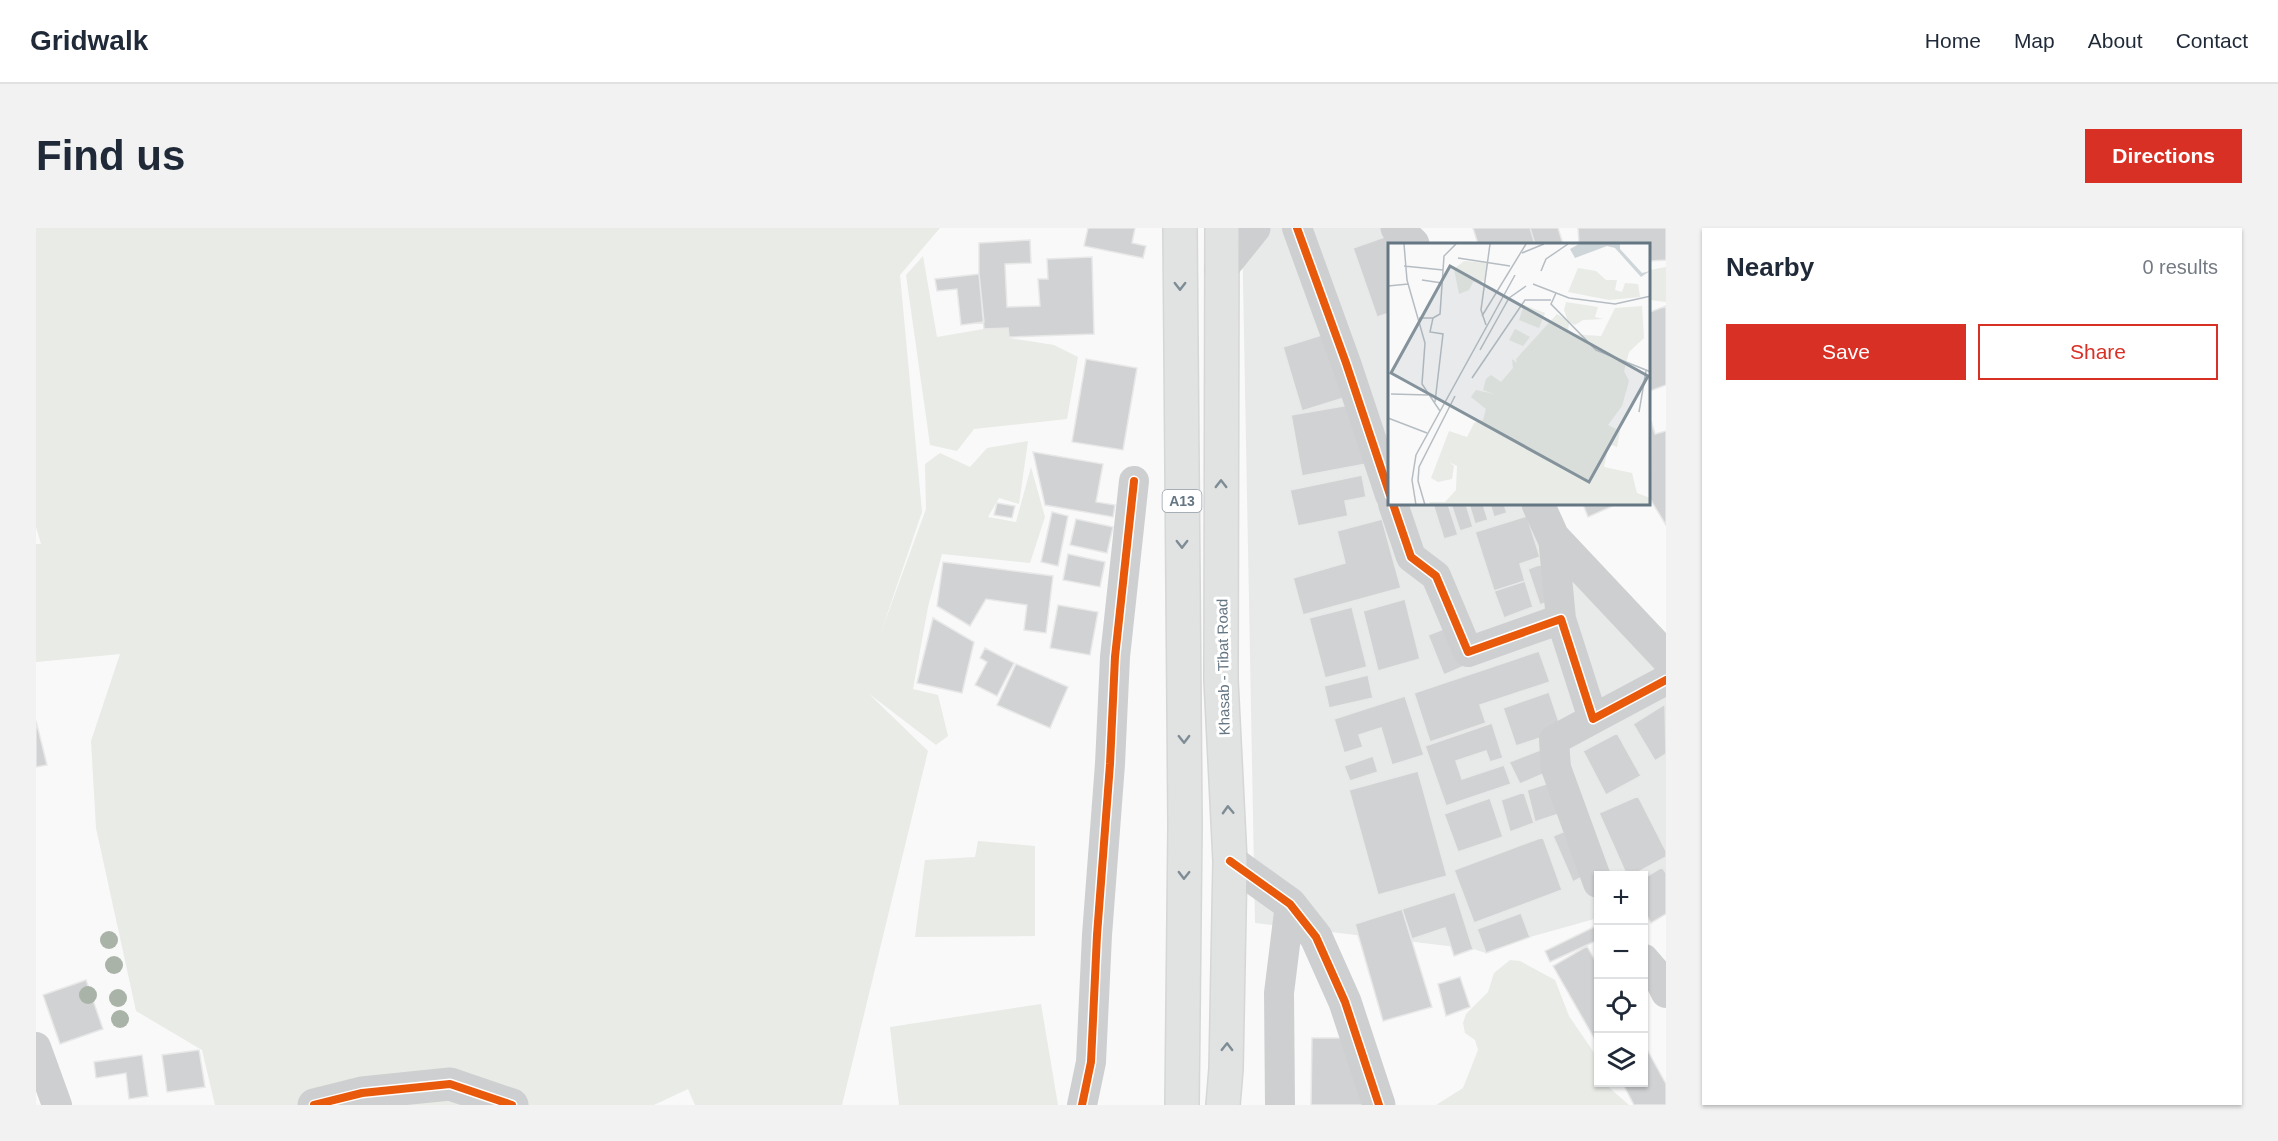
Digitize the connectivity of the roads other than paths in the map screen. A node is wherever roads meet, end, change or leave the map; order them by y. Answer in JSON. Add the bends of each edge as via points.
{"nodes":[{"id":1,"x":1180,"y":228,"type":"edge"},
{"id":2,"x":1222,"y":228,"type":"edge"},
{"id":3,"x":1254,"y":228,"type":"edge"},
{"id":4,"x":1297,"y":228,"type":"edge"},
{"id":5,"x":1397,"y":228,"type":"edge"},
{"id":6,"x":1412,"y":243,"type":"edge"},
{"id":7,"x":1221,"y":269,"type":"junction"},
{"id":8,"x":1134,"y":481,"type":"dead end"},
{"id":9,"x":1388,"y":489,"type":"edge"},
{"id":10,"x":1394,"y":506,"type":"edge"},
{"id":11,"x":1539,"y":506,"type":"edge"},
{"id":12,"x":1553,"y":537,"type":"junction"},
{"id":13,"x":1561,"y":619,"type":"junction"},
{"id":14,"x":1666,"y":657,"type":"edge"},
{"id":15,"x":1666,"y":680,"type":"edge"},
{"id":16,"x":1593,"y":719,"type":"junction"},
{"id":17,"x":1230,"y":861,"type":"junction"},
{"id":18,"x":1595,"y":871,"type":"edge"},
{"id":19,"x":1290,"y":904,"type":"junction"},
{"id":20,"x":36,"y":1047,"type":"edge"},
{"id":21,"x":57,"y":1105,"type":"edge"},
{"id":22,"x":314,"y":1105,"type":"edge"},
{"id":23,"x":512,"y":1105,"type":"edge"},
{"id":24,"x":1082,"y":1105,"type":"edge"},
{"id":25,"x":1182,"y":1105,"type":"edge"},
{"id":26,"x":1223,"y":1105,"type":"edge"},
{"id":27,"x":1280,"y":1105,"type":"edge"},
{"id":28,"x":1379,"y":1105,"type":"edge"}],
"edges":[{"from":1,"to":25,"type":"highway","number":"A13","one_way":true,"via":[[1185,825]]},
{"from":2,"to":7,"type":"highway","name":"Khasab - Tibat Road","number":"A13"},
{"from":3,"to":7,"type":"street"},
{"from":4,"to":9,"type":"street"},
{"from":5,"to":6,"type":"street"},
{"from":17,"to":7,"type":"highway","name":"Khasab - Tibat Road","number":"A13","one_way":true,"via":[[1221,680]]},
{"from":8,"to":24,"type":"street","via":[[1115,657],[1091,1062]]},
{"from":10,"to":13,"type":"street","via":[[1411,557],[1436,576],[1468,652]]},
{"from":11,"to":12,"type":"street"},
{"from":12,"to":13,"type":"street"},
{"from":12,"to":14,"type":"street"},
{"from":13,"to":16,"type":"street"},
{"from":15,"to":16,"type":"street"},
{"from":16,"to":18,"type":"street","via":[[1554,740],[1556,768]]},
{"from":17,"to":19,"type":"street"},
{"from":26,"to":17,"type":"highway","name":"Khasab - Tibat Road","number":"A13","one_way":true},
{"from":19,"to":27,"type":"street","via":[[1279,993]]},
{"from":19,"to":28,"type":"street","via":[[1316,937],[1345,1002]]},
{"from":20,"to":21,"type":"street"},
{"from":22,"to":23,"type":"street","via":[[362,1092],[450,1084]]}]}
